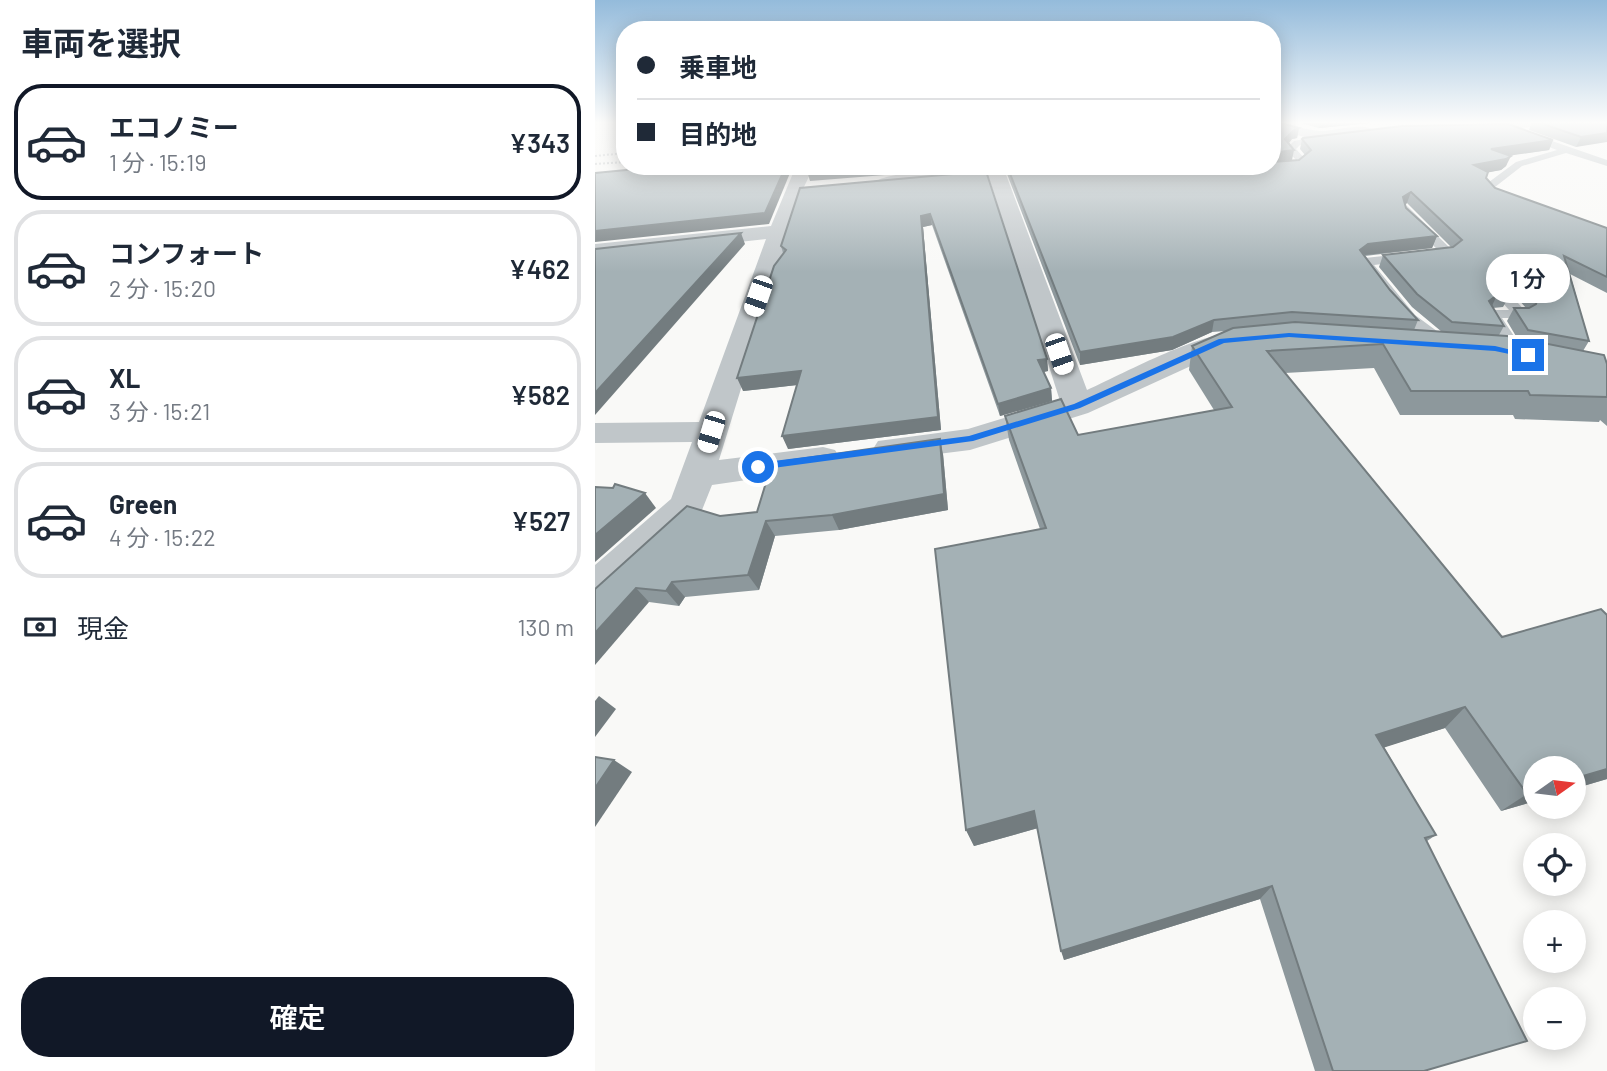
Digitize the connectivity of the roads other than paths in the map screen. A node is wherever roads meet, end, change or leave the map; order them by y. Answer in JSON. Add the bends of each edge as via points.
{"nodes":[{"id":1,"x":1509,"y":172,"type":"edge"},
{"id":2,"x":801,"y":175,"type":"edge"},
{"id":3,"x":916,"y":175,"type":"edge"},
{"id":4,"x":997,"y":175,"type":"edge"},
{"id":5,"x":866,"y":185,"type":"edge"},
{"id":6,"x":818,"y":189,"type":"edge"},
{"id":7,"x":793,"y":191,"type":"junction"},
{"id":8,"x":1517,"y":202,"type":"edge"},
{"id":9,"x":1407,"y":209,"type":"edge"},
{"id":10,"x":781,"y":231,"type":"junction"},
{"id":11,"x":595,"y":251,"type":"edge"},
{"id":12,"x":1502,"y":294,"type":"edge"},
{"id":13,"x":1262,"y":337,"type":"edge"},
{"id":14,"x":1395,"y":342,"type":"edge"},
{"id":15,"x":1449,"y":346,"type":"junction"},
{"id":16,"x":1514,"y":353,"type":"joint"},
{"id":17,"x":1077,"y":406,"type":"junction"},
{"id":18,"x":711,"y":432,"type":"junction"},
{"id":19,"x":595,"y":433,"type":"edge"},
{"id":20,"x":698,"y":475,"type":"junction"},
{"id":21,"x":595,"y":589,"type":"edge"}],
"edges":[{"from":1,"to":8,"type":"lane","via":[[1489,187]]},
{"from":2,"to":7,"type":"street"},
{"from":3,"to":5,"type":"street"},
{"from":4,"to":17,"type":"street"},
{"from":6,"to":7,"type":"street"},
{"from":7,"to":10,"type":"street"},
{"from":9,"to":15,"type":"lane","via":[[1409,217],[1448,252],[1365,262],[1411,321]]},
{"from":10,"to":11,"type":"street"},
{"from":10,"to":18,"type":"street"},
{"from":12,"to":16,"type":"lane","via":[[1521,314],[1492,314]]},
{"from":13,"to":17,"type":"street","via":[[1222,341]]},
{"from":14,"to":15,"type":"street"},
{"from":15,"to":16,"type":"street"},
{"from":17,"to":20,"type":"street","via":[[970,439]]},
{"from":18,"to":19,"type":"street"},
{"from":18,"to":20,"type":"street"},
{"from":20,"to":21,"type":"street","via":[[687,506]]}]}
